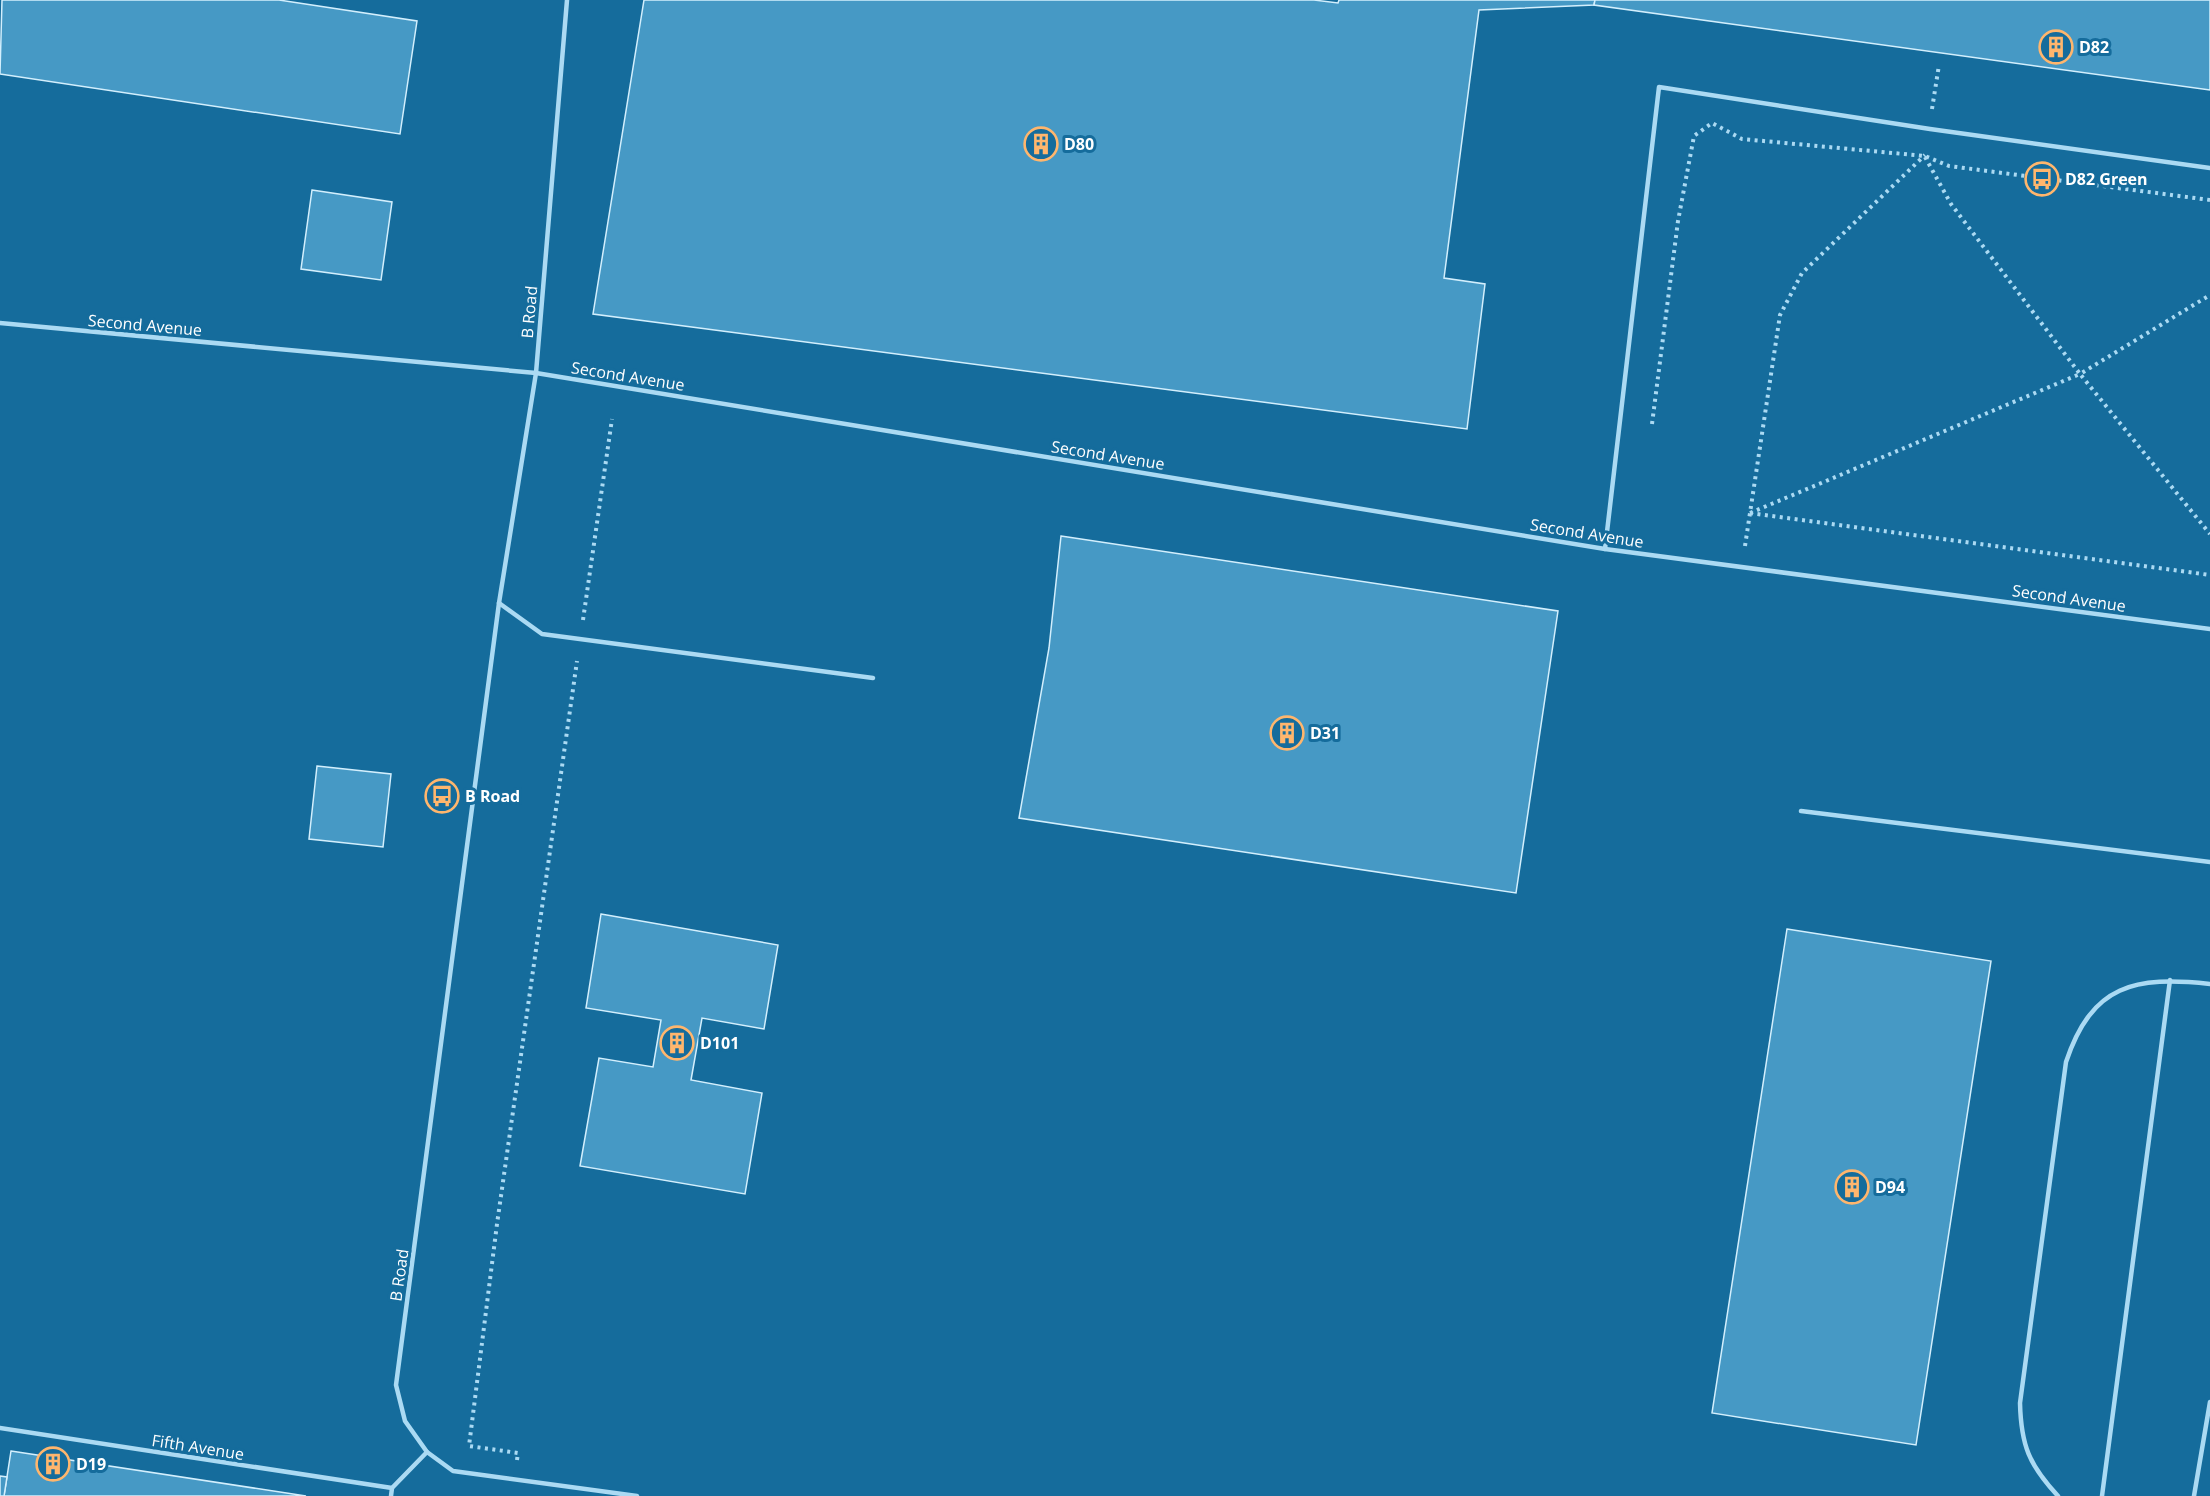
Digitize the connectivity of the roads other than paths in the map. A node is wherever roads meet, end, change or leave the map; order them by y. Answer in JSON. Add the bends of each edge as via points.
{"nodes":[{"id":1,"x":567,"y":0,"type":"edge"},
{"id":2,"x":2210,"y":168,"type":"edge"},
{"id":3,"x":0,"y":323,"type":"edge"},
{"id":4,"x":536,"y":373,"type":"junction"},
{"id":5,"x":1605,"y":549,"type":"junction"},
{"id":6,"x":500,"y":603,"type":"junction"},
{"id":7,"x":2210,"y":629,"type":"edge"},
{"id":8,"x":873,"y":678,"type":"dead end"},
{"id":9,"x":1801,"y":811,"type":"dead end"},
{"id":10,"x":2210,"y":862,"type":"edge"},
{"id":11,"x":2170,"y":980,"type":"junction"},
{"id":12,"x":2210,"y":984,"type":"edge"},
{"id":13,"x":2210,"y":1402,"type":"edge"},
{"id":14,"x":0,"y":1428,"type":"edge"},
{"id":15,"x":427,"y":1452,"type":"junction"},
{"id":16,"x":392,"y":1488,"type":"junction"},
{"id":17,"x":391,"y":1496,"type":"edge"},
{"id":18,"x":637,"y":1496,"type":"edge"},
{"id":19,"x":2058,"y":1496,"type":"edge"},
{"id":20,"x":2102,"y":1496,"type":"edge"},
{"id":21,"x":2194,"y":1496,"type":"edge"}],
"edges":[{"from":1,"to":4,"type":"lane","name":"B Road"},
{"from":2,"to":5,"type":"lane","via":[[1659,87]]},
{"from":3,"to":4,"type":"lane","name":"Second Avenue"},
{"from":4,"to":5,"type":"lane","name":"Second Avenue"},
{"from":4,"to":6,"type":"lane","name":"B Road"},
{"from":5,"to":7,"type":"lane","name":"Second Avenue"},
{"from":6,"to":8,"type":"lane","via":[[542,634]]},
{"from":6,"to":15,"type":"lane","name":"B Road","via":[[396,1385],[405,1421]]},
{"from":9,"to":10,"type":"lane"},
{"from":11,"to":12,"type":"lane"},
{"from":11,"to":19,"type":"lane","via":[[2124,988],[2104,999],[2086,1017],[2066,1062],[2020,1403],[2026,1453]]},
{"from":11,"to":20,"type":"lane"},
{"from":13,"to":21,"type":"lane"},
{"from":14,"to":16,"type":"lane","name":"Fifth Avenue"},
{"from":15,"to":16,"type":"lane"},
{"from":15,"to":18,"type":"lane","via":[[453,1470]]},
{"from":16,"to":17,"type":"lane"}]}
